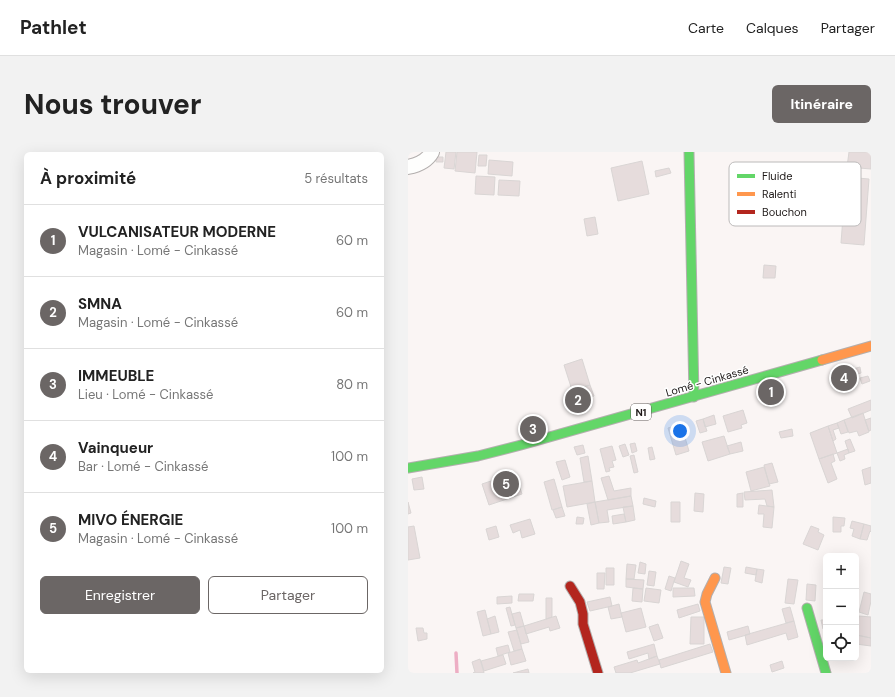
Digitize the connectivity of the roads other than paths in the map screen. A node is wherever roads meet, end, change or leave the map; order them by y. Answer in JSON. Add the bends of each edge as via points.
{"nodes":[{"id":1,"x":432,"y":152,"type":"edge"},
{"id":2,"x":690,"y":152,"type":"edge"},
{"id":3,"x":408,"y":167,"type":"edge"},
{"id":4,"x":871,"y":346,"type":"edge"},
{"id":5,"x":694,"y":397,"type":"junction"},
{"id":6,"x":408,"y":468,"type":"edge"},
{"id":7,"x":715,"y":578,"type":"dead end"},
{"id":8,"x":570,"y":586,"type":"dead end"},
{"id":9,"x":807,"y":608,"type":"dead end"},
{"id":10,"x":598,"y":673,"type":"edge"},
{"id":11,"x":726,"y":673,"type":"edge"},
{"id":12,"x":826,"y":673,"type":"edge"}],
"edges":[{"from":1,"to":3,"type":"street","via":[[418,165]]},
{"from":2,"to":5,"type":"main road"},
{"from":4,"to":5,"type":"main road","name":"Lomé - Cinkassé","number":"N1"},
{"from":5,"to":6,"type":"main road","name":"Lomé - Cinkassé","number":"N1","via":[[478,456]]},
{"from":7,"to":11,"type":"main road","via":[[705,602]]},
{"from":8,"to":10,"type":"main road","via":[[580,602],[583,624]]},
{"from":9,"to":12,"type":"main road"}]}
